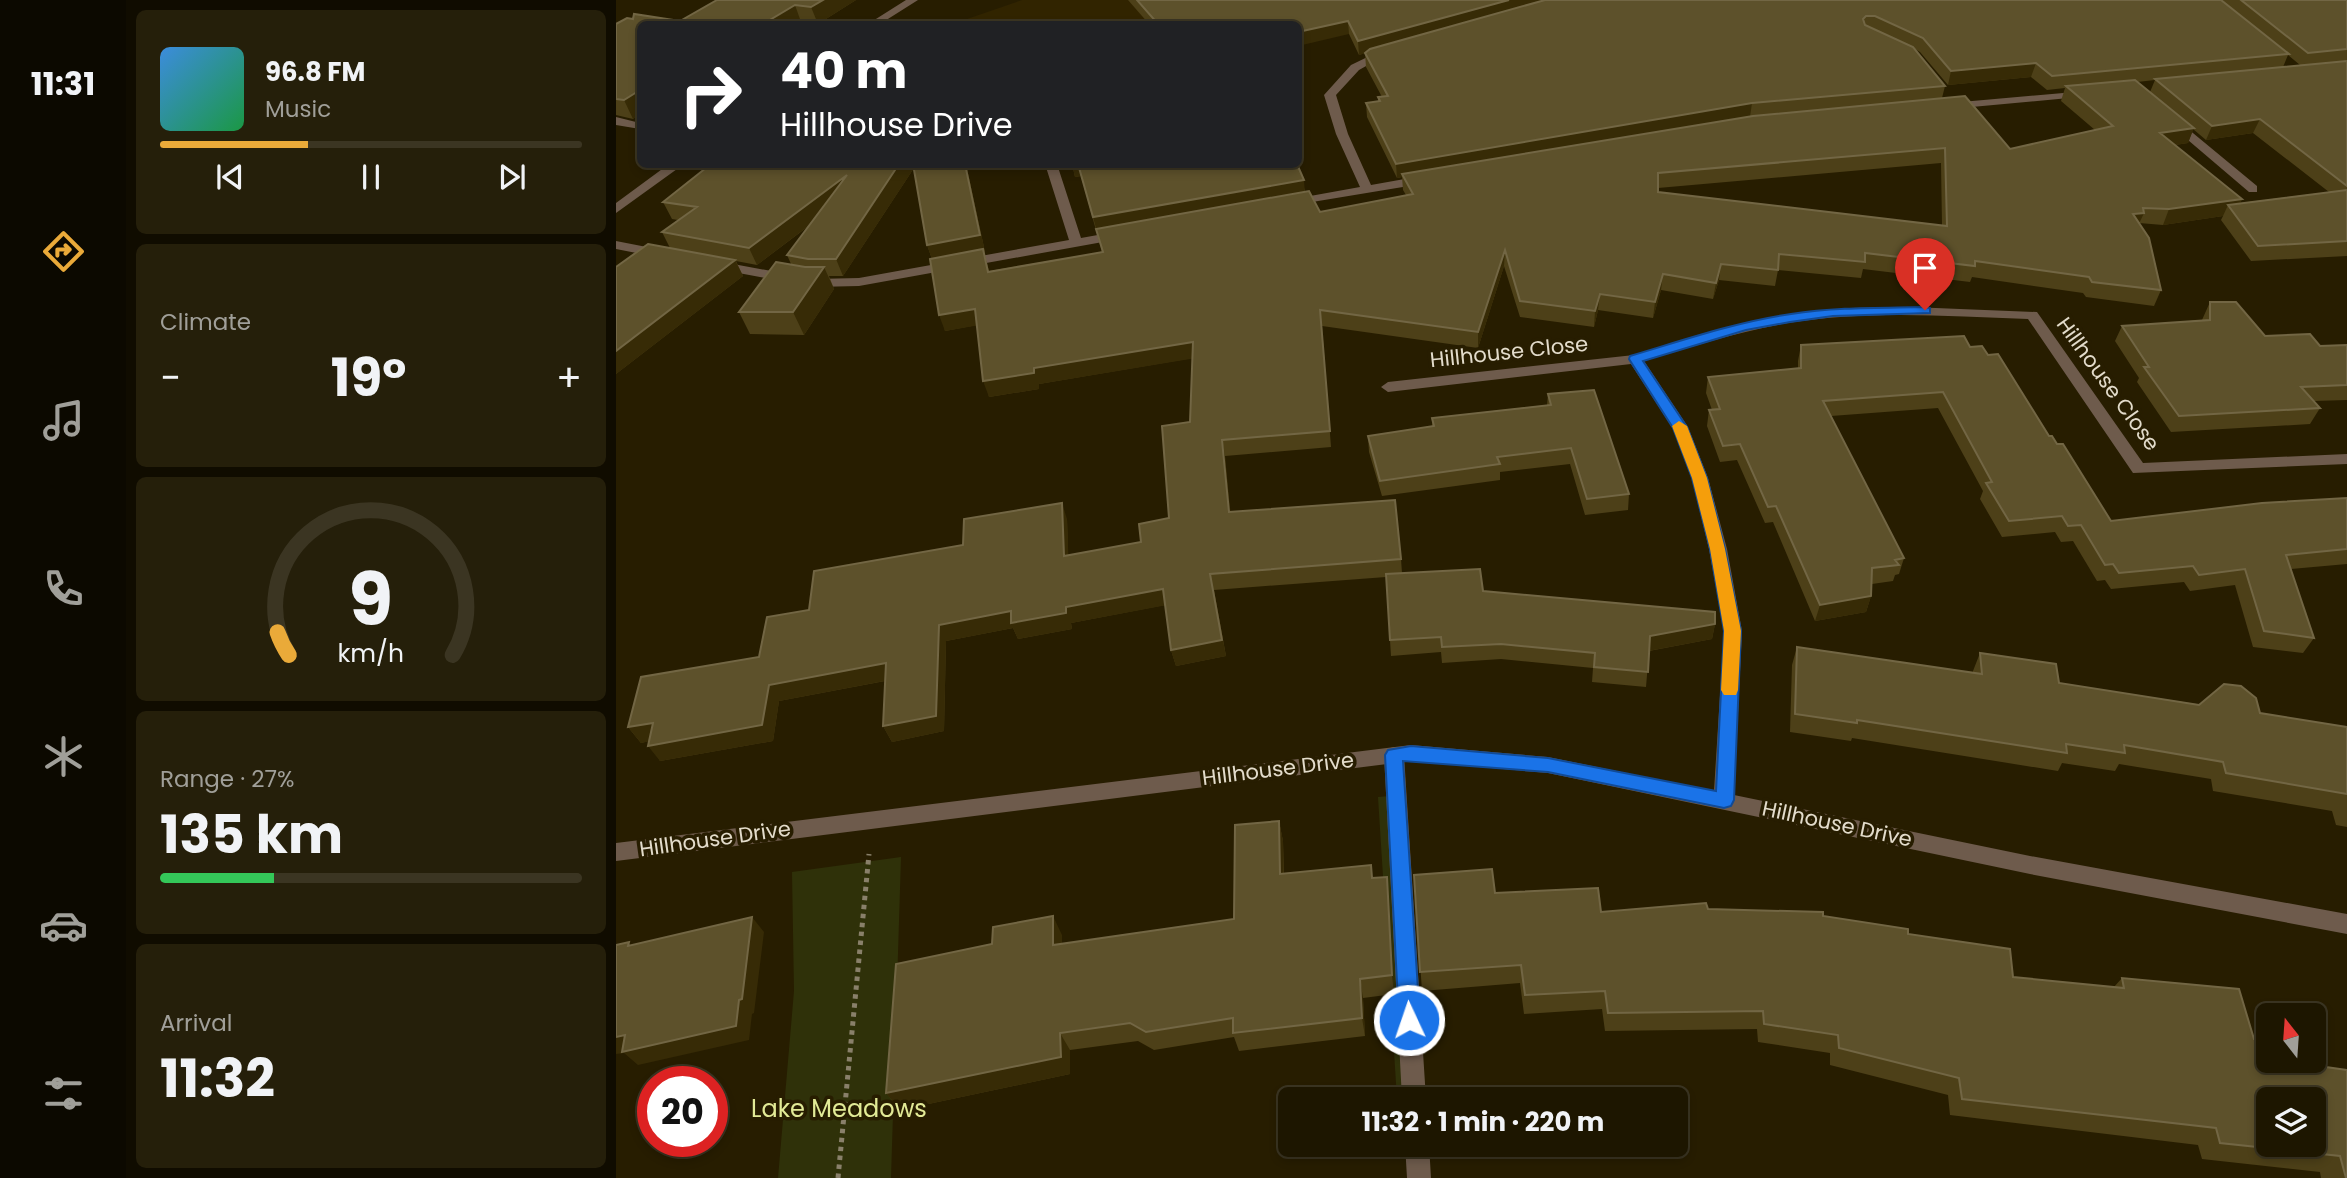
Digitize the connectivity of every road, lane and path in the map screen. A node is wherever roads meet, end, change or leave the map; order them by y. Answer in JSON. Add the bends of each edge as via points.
{"nodes":[{"id":1,"x":913,"y":0,"type":"edge"},
{"id":2,"x":878,"y":21,"type":"edge"},
{"id":3,"x":1403,"y":46,"type":"edge"},
{"id":4,"x":1944,"y":90,"type":"edge"},
{"id":5,"x":2096,"y":93,"type":"edge"},
{"id":6,"x":2164,"y":114,"type":"edge"},
{"id":7,"x":616,"y":121,"type":"edge"},
{"id":8,"x":637,"y":125,"type":"edge"},
{"id":9,"x":672,"y":168,"type":"edge"},
{"id":10,"x":1052,"y":168,"type":"edge"},
{"id":11,"x":1436,"y":177,"type":"edge"},
{"id":12,"x":2253,"y":188,"type":"dead end"},
{"id":13,"x":1367,"y":189,"type":"junction"},
{"id":14,"x":1272,"y":207,"type":"edge"},
{"id":15,"x":616,"y":209,"type":"edge"},
{"id":16,"x":1137,"y":233,"type":"edge"},
{"id":17,"x":1076,"y":243,"type":"junction"},
{"id":18,"x":616,"y":244,"type":"edge"},
{"id":19,"x":677,"y":257,"type":"edge"},
{"id":20,"x":701,"y":262,"type":"edge"},
{"id":21,"x":1635,"y":359,"type":"junction"},
{"id":22,"x":1388,"y":387,"type":"dead end"},
{"id":23,"x":2347,"y":459,"type":"edge"},
{"id":24,"x":1394,"y":755,"type":"junction"},
{"id":25,"x":1724,"y":800,"type":"junction"},
{"id":26,"x":873,"y":818,"type":"junction"},
{"id":27,"x":616,"y":852,"type":"edge"},
{"id":28,"x":2347,"y":924,"type":"edge"},
{"id":29,"x":1413,"y":1087,"type":"edge"},
{"id":30,"x":1418,"y":1157,"type":"edge"},
{"id":31,"x":838,"y":1178,"type":"edge"},
{"id":32,"x":1419,"y":1178,"type":"edge"}],
"edges":[{"from":1,"to":2,"type":"street"},
{"from":3,"to":13,"type":"street","via":[[1366,58],[1330,95]]},
{"from":4,"to":5,"type":"street","via":[[1949,106]]},
{"from":6,"to":12,"type":"street"},
{"from":7,"to":8,"type":"street"},
{"from":9,"to":15,"type":"street"},
{"from":10,"to":17,"type":"street"},
{"from":11,"to":13,"type":"street"},
{"from":13,"to":14,"type":"street"},
{"from":16,"to":17,"type":"street"},
{"from":17,"to":20,"type":"street","via":[[859,282],[815,283]]},
{"from":18,"to":19,"type":"street"},
{"from":21,"to":22,"type":"street","name":"Hillhouse Close"},
{"from":21,"to":23,"type":"street","name":"Hillhouse Close","via":[[1744,326],[1833,312],[2032,315],[2139,469]]},
{"from":21,"to":25,"type":"street","via":[[1680,427],[1700,478],[1718,549],[1732,631]]},
{"from":24,"to":25,"type":"street","name":"Hillhouse Drive","via":[[1548,765]]},
{"from":24,"to":26,"type":"street","name":"Hillhouse Drive"},
{"from":24,"to":29,"type":"street"},
{"from":25,"to":28,"type":"street","name":"Hillhouse Drive","via":[[2030,865]]},
{"from":26,"to":27,"type":"street","name":"Hillhouse Drive"},
{"from":26,"to":31,"type":"path"},
{"from":30,"to":32,"type":"street"}]}
